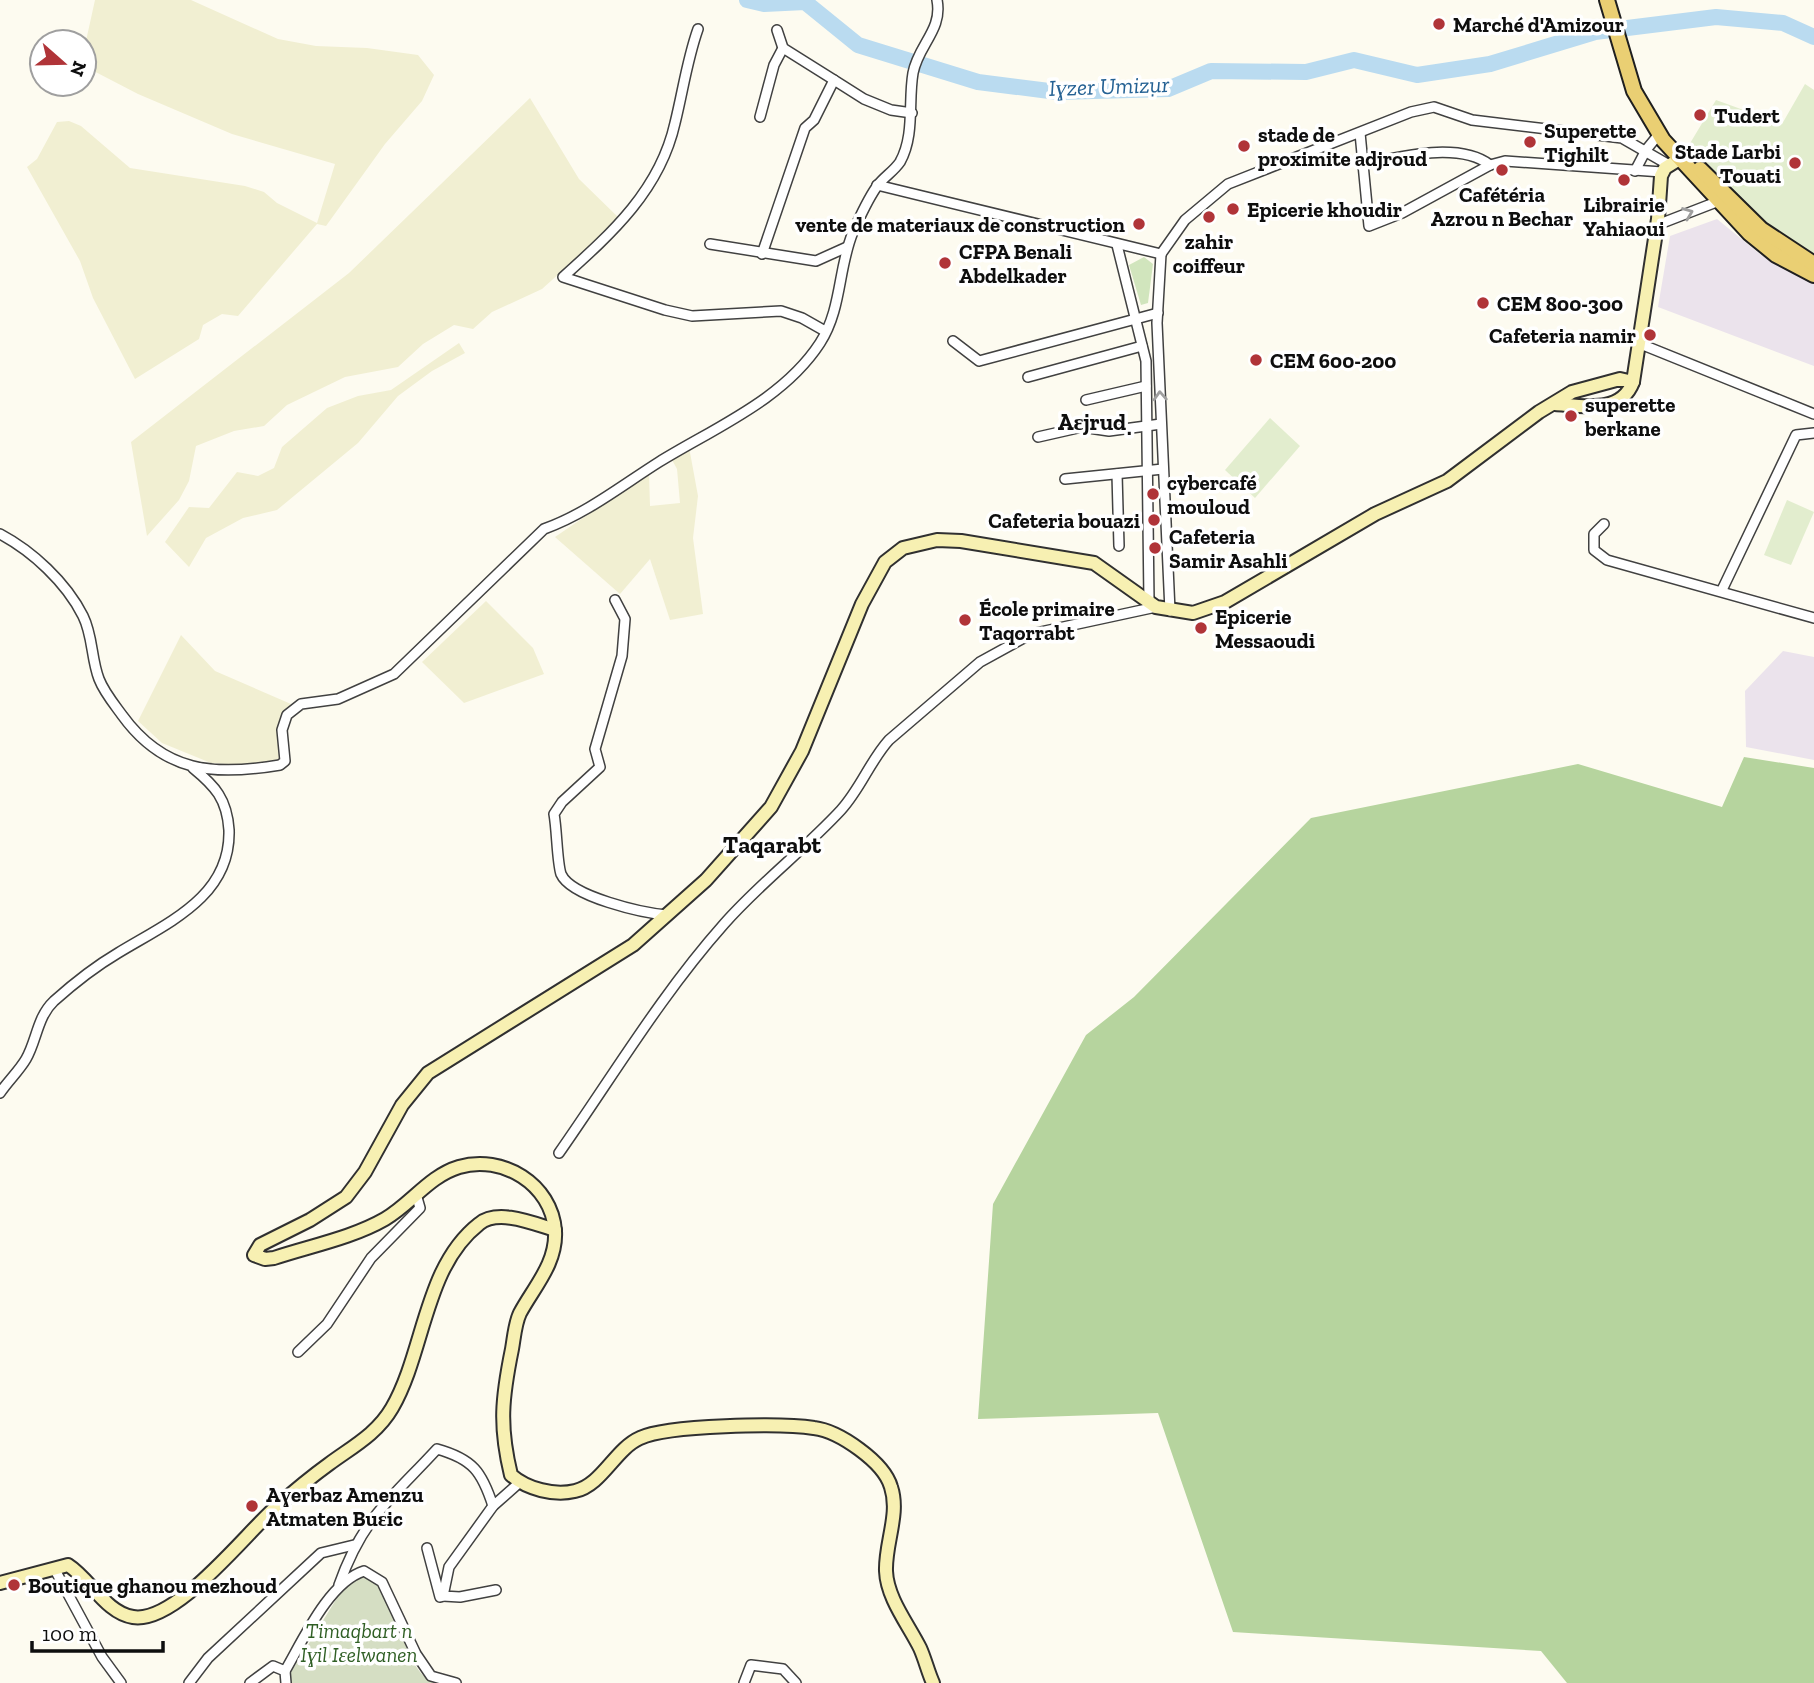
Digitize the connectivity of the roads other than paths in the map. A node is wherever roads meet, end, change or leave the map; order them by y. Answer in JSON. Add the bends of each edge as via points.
{"nodes":[{"id":1,"x":937,"y":0,"type":"edge"},
{"id":2,"x":1608,"y":3,"type":"edge"},
{"id":3,"x":698,"y":29,"type":"dead end"},
{"id":4,"x":777,"y":30,"type":"dead end"},
{"id":5,"x":783,"y":48,"type":"junction"},
{"id":6,"x":1629,"y":66,"type":"junction"},
{"id":7,"x":834,"y":80,"type":"junction"},
{"id":8,"x":912,"y":114,"type":"junction"},
{"id":9,"x":760,"y":117,"type":"dead end"},
{"id":10,"x":1360,"y":133,"type":"junction"},
{"id":11,"x":1659,"y":134,"type":"junction"},
{"id":12,"x":1646,"y":150,"type":"junction"},
{"id":13,"x":1674,"y":163,"type":"junction"},
{"id":14,"x":1361,"y":165,"type":"junction"},
{"id":15,"x":1490,"y":165,"type":"junction"},
{"id":16,"x":1635,"y":171,"type":"junction"},
{"id":17,"x":877,"y":185,"type":"junction"},
{"id":18,"x":1719,"y":201,"type":"junction"},
{"id":19,"x":1657,"y":226,"type":"junction"},
{"id":20,"x":710,"y":244,"type":"dead end"},
{"id":21,"x":1117,"y":245,"type":"junction"},
{"id":22,"x":847,"y":247,"type":"junction"},
{"id":23,"x":762,"y":254,"type":"junction"},
{"id":24,"x":1161,"y":254,"type":"junction"},
{"id":25,"x":1814,"y":264,"type":"edge"},
{"id":26,"x":1814,"y":275,"type":"edge"},
{"id":27,"x":1158,"y":313,"type":"junction"},
{"id":28,"x":1134,"y":317,"type":"junction"},
{"id":29,"x":825,"y":331,"type":"junction"},
{"id":30,"x":953,"y":341,"type":"dead end"},
{"id":31,"x":1638,"y":343,"type":"junction"},
{"id":32,"x":1142,"y":346,"type":"junction"},
{"id":33,"x":1028,"y":377,"type":"dead end"},
{"id":34,"x":1633,"y":382,"type":"junction"},
{"id":35,"x":1146,"y":386,"type":"junction"},
{"id":36,"x":1086,"y":400,"type":"dead end"},
{"id":37,"x":1555,"y":404,"type":"junction"},
{"id":38,"x":1814,"y":414,"type":"edge"},
{"id":39,"x":1161,"y":424,"type":"junction"},
{"id":40,"x":1147,"y":426,"type":"junction"},
{"id":41,"x":1813,"y":429,"type":"edge"},
{"id":42,"x":1038,"y":437,"type":"dead end"},
{"id":43,"x":1163,"y":469,"type":"junction"},
{"id":44,"x":1148,"y":472,"type":"junction"},
{"id":45,"x":1117,"y":474,"type":"junction"},
{"id":46,"x":1065,"y":480,"type":"dead end"},
{"id":47,"x":1604,"y":524,"type":"dead end"},
{"id":48,"x":0,"y":534,"type":"edge"},
{"id":49,"x":1118,"y":547,"type":"dead end"},
{"id":50,"x":1722,"y":590,"type":"junction"},
{"id":51,"x":615,"y":600,"type":"dead end"},
{"id":52,"x":1152,"y":604,"type":"junction"},
{"id":53,"x":1170,"y":611,"type":"junction"},
{"id":54,"x":1814,"y":618,"type":"edge"},
{"id":55,"x":191,"y":767,"type":"junction"},
{"id":56,"x":667,"y":915,"type":"junction"},
{"id":57,"x":0,"y":1093,"type":"edge"},
{"id":58,"x":559,"y":1153,"type":"dead end"},
{"id":59,"x":416,"y":1194,"type":"junction"},
{"id":60,"x":555,"y":1230,"type":"junction"},
{"id":61,"x":298,"y":1352,"type":"dead end"},
{"id":62,"x":519,"y":1483,"type":"junction"},
{"id":63,"x":493,"y":1506,"type":"junction"},
{"id":64,"x":354,"y":1545,"type":"junction"},
{"id":65,"x":427,"y":1548,"type":"dead end"},
{"id":66,"x":54,"y":1567,"type":"junction"},
{"id":67,"x":0,"y":1583,"type":"edge"},
{"id":68,"x":338,"y":1587,"type":"junction"},
{"id":69,"x":496,"y":1590,"type":"dead end"},
{"id":70,"x":443,"y":1596,"type":"junction"},
{"id":71,"x":285,"y":1671,"type":"junction"},
{"id":72,"x":121,"y":1683,"type":"edge"},
{"id":73,"x":189,"y":1683,"type":"edge"},
{"id":74,"x":250,"y":1683,"type":"edge"},
{"id":75,"x":286,"y":1683,"type":"edge"},
{"id":76,"x":456,"y":1683,"type":"edge"},
{"id":77,"x":744,"y":1683,"type":"edge"},
{"id":78,"x":796,"y":1683,"type":"edge"},
{"id":79,"x":933,"y":1683,"type":"edge"}],
"edges":[{"from":1,"to":8,"type":"street","via":[[935,31],[915,65]]},
{"from":2,"to":6,"type":"main road"},
{"from":3,"to":29,"type":"street","via":[[675,126],[660,165],[623,222],[563,276],[692,316],[781,312]]},
{"from":4,"to":5,"type":"street"},
{"from":5,"to":7,"type":"street"},
{"from":5,"to":9,"type":"street"},
{"from":6,"to":11,"type":"main road","via":[[1634,91]]},
{"from":6,"to":13,"type":"main road"},
{"from":7,"to":8,"type":"street","via":[[864,99]]},
{"from":7,"to":23,"type":"street","via":[[814,120],[804,128]]},
{"from":8,"to":17,"type":"street","via":[[900,162]]},
{"from":10,"to":12,"type":"street","via":[[1434,107],[1472,120],[1622,138]]},
{"from":10,"to":14,"type":"street"},
{"from":10,"to":24,"type":"street","via":[[1228,184],[1185,220]]},
{"from":11,"to":12,"type":"street"},
{"from":11,"to":13,"type":"main road"},
{"from":12,"to":13,"type":"street"},
{"from":12,"to":16,"type":"street"},
{"from":13,"to":16,"type":"street"},
{"from":13,"to":18,"type":"main road"},
{"from":13,"to":19,"type":"main road"},
{"from":13,"to":25,"type":"main road"},
{"from":14,"to":15,"type":"street","via":[[1415,152],[1479,156]]},
{"from":14,"to":15,"type":"street","via":[[1369,226]]},
{"from":15,"to":16,"type":"street","via":[[1505,161]]},
{"from":17,"to":21,"type":"street"},
{"from":17,"to":22,"type":"street"},
{"from":19,"to":18,"type":"street","one_way":true},
{"from":18,"to":26,"type":"main road","via":[[1763,246]]},
{"from":19,"to":31,"type":"main road"},
{"from":20,"to":23,"type":"street"},
{"from":21,"to":24,"type":"street"},
{"from":21,"to":28,"type":"street"},
{"from":22,"to":23,"type":"street","via":[[816,261]]},
{"from":22,"to":29,"type":"street","via":[[842,285]]},
{"from":24,"to":27,"type":"street"},
{"from":27,"to":28,"type":"street"},
{"from":39,"to":27,"type":"street","one_way":true},
{"from":28,"to":30,"type":"street","via":[[979,361]]},
{"from":28,"to":32,"type":"street"},
{"from":29,"to":55,"type":"street","via":[[798,368],[736,417],[567,521],[544,529],[394,674],[338,699],[302,704],[287,715],[282,730],[285,761],[280,765],[238,772]]},
{"from":31,"to":34,"type":"main road"},
{"from":31,"to":38,"type":"street"},
{"from":32,"to":33,"type":"street"},
{"from":32,"to":35,"type":"street"},
{"from":34,"to":37,"type":"main road","via":[[1620,379],[1579,388]]},
{"from":34,"to":37,"type":"main road","via":[[1629,394],[1619,402]]},
{"from":35,"to":36,"type":"street"},
{"from":35,"to":40,"type":"street"},
{"from":37,"to":53,"type":"main road","via":[[1447,481],[1376,514],[1225,602],[1193,613]]},
{"from":39,"to":40,"type":"street"},
{"from":39,"to":43,"type":"street"},
{"from":40,"to":42,"type":"street","via":[[1109,431],[1082,427]]},
{"from":40,"to":44,"type":"street"},
{"from":41,"to":50,"type":"street","via":[[1796,435]]},
{"from":43,"to":44,"type":"street"},
{"from":43,"to":53,"type":"street"},
{"from":44,"to":45,"type":"street"},
{"from":44,"to":52,"type":"street"},
{"from":45,"to":46,"type":"street"},
{"from":45,"to":49,"type":"street"},
{"from":47,"to":50,"type":"street","via":[[1594,534],[1594,550],[1607,560]]},
{"from":48,"to":55,"type":"street","via":[[30,552],[75,603],[90,637],[99,680],[125,719],[156,748]]},
{"from":50,"to":54,"type":"street"},
{"from":51,"to":56,"type":"street","via":[[625,619],[624,632],[595,749],[600,767],[554,814],[560,872],[567,884],[611,904]]},
{"from":52,"to":53,"type":"main road"},
{"from":52,"to":56,"type":"main road","via":[[1094,563],[961,541],[937,540],[903,548],[884,562],[862,604],[803,751],[771,807],[706,880]]},
{"from":52,"to":58,"type":"street","via":[[1031,634],[980,662],[889,740],[841,810],[763,883],[700,953],[642,1029]]},
{"from":55,"to":57,"type":"street","via":[[216,787],[226,806],[229,846],[223,868],[202,900],[101,964],[53,1002],[25,1059]]},
{"from":56,"to":59,"type":"main road","via":[[633,945],[428,1073],[402,1105],[346,1197],[260,1245],[254,1255],[274,1258],[358,1231],[386,1219]]},
{"from":59,"to":60,"type":"main road","via":[[458,1167],[490,1163],[517,1170],[544,1197]]},
{"from":59,"to":61,"type":"street","via":[[420,1208],[371,1258],[327,1324]]},
{"from":60,"to":62,"type":"main road","via":[[551,1259],[519,1315],[503,1392],[501,1436],[511,1475]]},
{"from":60,"to":66,"type":"main road","via":[[498,1217],[481,1221],[444,1270],[390,1411],[362,1443],[274,1509],[212,1573],[178,1599],[146,1619],[129,1617],[77,1570],[68,1565]]},
{"from":62,"to":63,"type":"street"},
{"from":62,"to":79,"type":"main road","via":[[558,1492],[577,1491],[639,1438],[669,1430],[815,1428],[841,1439],[873,1459],[891,1486],[893,1523],[886,1572],[892,1596]]},
{"from":63,"to":64,"type":"street","via":[[484,1478],[461,1455],[437,1449],[370,1518]]},
{"from":63,"to":70,"type":"street","via":[[449,1567]]},
{"from":64,"to":68,"type":"street"},
{"from":64,"to":73,"type":"street","via":[[321,1553],[208,1658]]},
{"from":65,"to":70,"type":"street"},
{"from":66,"to":67,"type":"main road"},
{"from":66,"to":72,"type":"street"},
{"from":68,"to":71,"type":"street"},
{"from":68,"to":76,"type":"street","via":[[352,1574],[364,1571],[382,1582],[431,1676]]},
{"from":69,"to":70,"type":"street"},
{"from":71,"to":74,"type":"street","via":[[274,1666]]},
{"from":71,"to":75,"type":"street"},
{"from":77,"to":78,"type":"street","via":[[751,1665],[783,1669]]}]}
